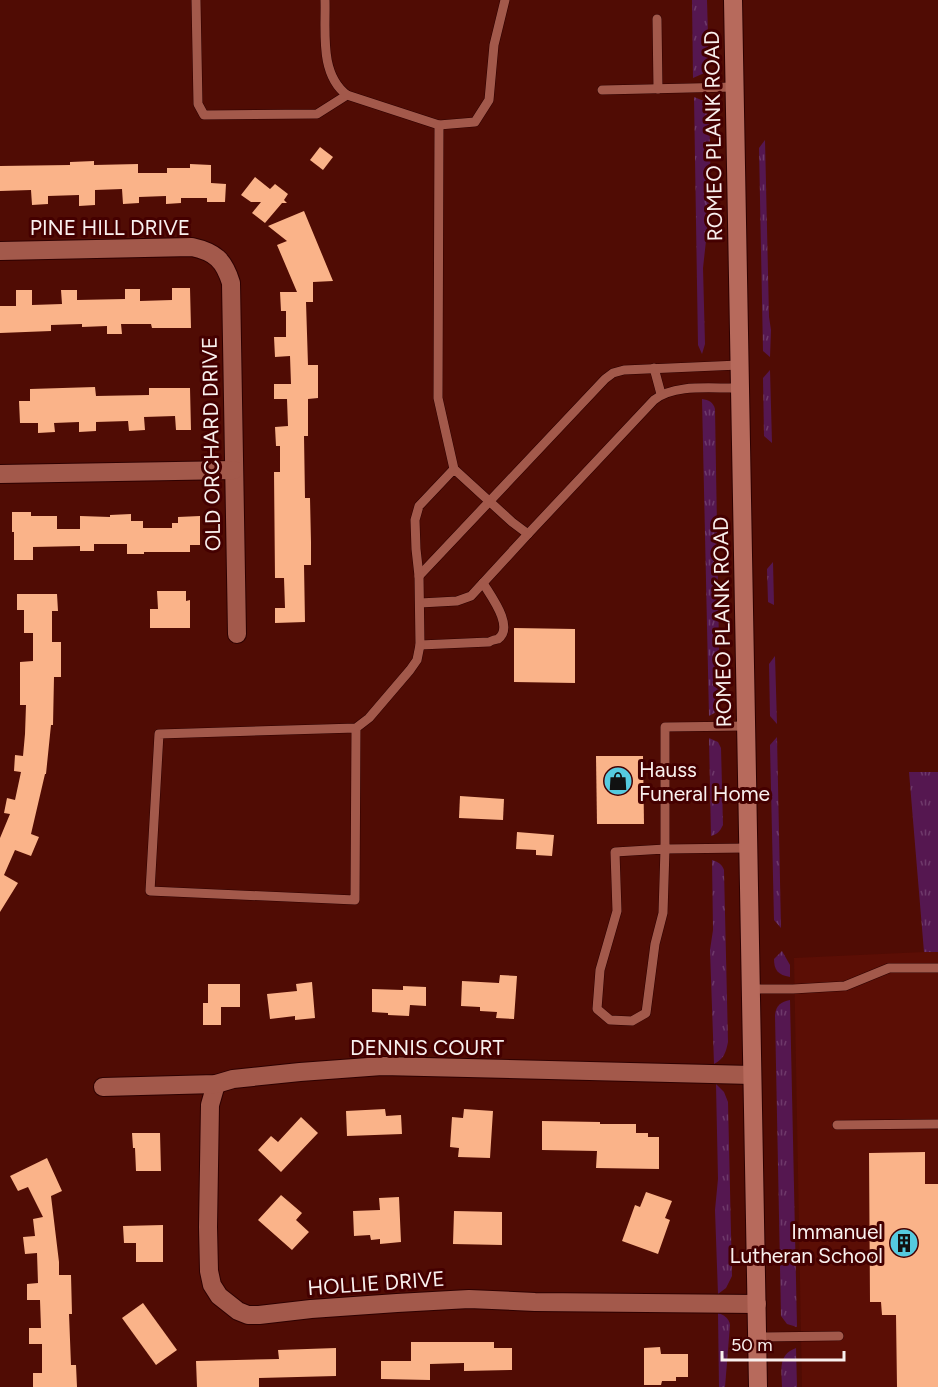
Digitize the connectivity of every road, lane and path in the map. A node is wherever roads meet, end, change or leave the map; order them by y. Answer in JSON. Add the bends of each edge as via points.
{"nodes":[{"id":1,"x":196,"y":0,"type":"edge"},
{"id":2,"x":325,"y":0,"type":"edge"},
{"id":3,"x":505,"y":0,"type":"edge"},
{"id":4,"x":733,"y":0,"type":"edge"},
{"id":5,"x":657,"y":19,"type":"dead end"},
{"id":6,"x":734,"y":87,"type":"junction"},
{"id":7,"x":658,"y":89,"type":"junction"},
{"id":8,"x":602,"y":90,"type":"dead end"},
{"id":9,"x":347,"y":94,"type":"junction"},
{"id":10,"x":439,"y":125,"type":"junction"},
{"id":11,"x":0,"y":251,"type":"edge"},
{"id":12,"x":218,"y":258,"type":"joint"},
{"id":13,"x":739,"y":364,"type":"junction"},
{"id":14,"x":654,"y":368,"type":"junction"},
{"id":15,"x":740,"y":388,"type":"junction"},
{"id":16,"x":661,"y":394,"type":"junction"},
{"id":17,"x":454,"y":469,"type":"junction"},
{"id":18,"x":234,"y":470,"type":"junction"},
{"id":19,"x":0,"y":474,"type":"edge"},
{"id":20,"x":489,"y":501,"type":"junction"},
{"id":21,"x":528,"y":534,"type":"junction"},
{"id":22,"x":419,"y":576,"type":"junction"},
{"id":23,"x":483,"y":583,"type":"junction"},
{"id":24,"x":420,"y":603,"type":"junction"},
{"id":25,"x":237,"y":634,"type":"dead end"},
{"id":26,"x":420,"y":645,"type":"junction"},
{"id":27,"x":746,"y":726,"type":"junction"},
{"id":28,"x":356,"y":728,"type":"junction"},
{"id":29,"x":748,"y":848,"type":"junction"},
{"id":30,"x":665,"y":849,"type":"junction"},
{"id":31,"x":938,"y":968,"type":"edge"},
{"id":32,"x":751,"y":989,"type":"junction"},
{"id":33,"x":752,"y":1075,"type":"junction"},
{"id":34,"x":216,"y":1084,"type":"junction"},
{"id":35,"x":103,"y":1087,"type":"dead end"},
{"id":36,"x":938,"y":1124,"type":"edge"},
{"id":37,"x":837,"y":1125,"type":"dead end"},
{"id":38,"x":757,"y":1304,"type":"junction"},
{"id":39,"x":839,"y":1336,"type":"dead end"},
{"id":40,"x":757,"y":1337,"type":"junction"},
{"id":41,"x":758,"y":1387,"type":"edge"}],
"edges":[{"from":1,"to":9,"type":"lane","via":[[198,104],[204,115],[317,114]]},
{"from":2,"to":9,"type":"lane","via":[[326,61],[339,88]]},
{"from":3,"to":10,"type":"lane","via":[[494,45],[489,100],[476,122]]},
{"from":4,"to":6,"type":"main road","name":"ROMEO PLANK ROAD"},
{"from":5,"to":7,"type":"lane"},
{"from":6,"to":7,"type":"lane"},
{"from":6,"to":13,"type":"main road","name":"ROMEO PLANK ROAD"},
{"from":7,"to":8,"type":"lane"},
{"from":9,"to":10,"type":"lane"},
{"from":10,"to":17,"type":"lane","via":[[438,398]]},
{"from":11,"to":12,"type":"street","name":"PINE HILL DRIVE","via":[[192,248],[206,250]]},
{"from":12,"to":18,"type":"street","name":"OLD ORCHARD DRIVE","via":[[231,283]]},
{"from":13,"to":14,"type":"lane"},
{"from":13,"to":15,"type":"main road","name":"ROMEO PLANK ROAD"},
{"from":14,"to":16,"type":"lane"},
{"from":14,"to":20,"type":"lane","via":[[624,370],[605,379]]},
{"from":15,"to":16,"type":"lane","via":[[678,389]]},
{"from":15,"to":27,"type":"main road","name":"ROMEO PLANK ROAD"},
{"from":16,"to":21,"type":"lane"},
{"from":17,"to":20,"type":"lane"},
{"from":17,"to":22,"type":"lane","via":[[419,506],[415,520]]},
{"from":18,"to":19,"type":"street"},
{"from":18,"to":25,"type":"street","name":"OLD ORCHARD DRIVE"},
{"from":20,"to":21,"type":"lane"},
{"from":20,"to":22,"type":"lane"},
{"from":21,"to":23,"type":"lane"},
{"from":22,"to":24,"type":"lane"},
{"from":23,"to":24,"type":"lane","via":[[471,596],[457,602]]},
{"from":23,"to":26,"type":"lane","via":[[505,625],[498,639]]},
{"from":24,"to":26,"type":"lane"},
{"from":26,"to":28,"type":"lane","via":[[410,670]]},
{"from":27,"to":29,"type":"main road","name":"ROMEO PLANK ROAD"},
{"from":27,"to":30,"type":"lane","via":[[664,727]]},
{"from":28,"to":28,"type":"lane","via":[[159,735],[150,891],[355,900]]},
{"from":29,"to":30,"type":"lane"},
{"from":29,"to":32,"type":"main road","name":"ROMEO PLANK ROAD"},
{"from":30,"to":30,"type":"lane","via":[[615,852],[617,911],[600,970],[597,1009],[610,1020],[632,1021],[646,1013],[663,913]]},
{"from":31,"to":32,"type":"lane","via":[[889,968],[845,986]]},
{"from":32,"to":33,"type":"main road","name":"ROMEO PLANK ROAD"},
{"from":33,"to":34,"type":"street","name":"DENNIS COURT","via":[[382,1066],[233,1079]]},
{"from":33,"to":38,"type":"main road","name":"ROMEO PLANK ROAD"},
{"from":34,"to":35,"type":"street","name":"DENNIS COURT"},
{"from":34,"to":38,"type":"street","name":"HOLLIE DRIVE","via":[[210,1106],[209,1271],[219,1296],[248,1316],[469,1299]]},
{"from":36,"to":37,"type":"lane"},
{"from":38,"to":40,"type":"main road","name":"ROMEO PLANK ROAD"},
{"from":39,"to":40,"type":"lane"},
{"from":40,"to":41,"type":"main road","name":"ROMEO PLANK ROAD"}]}
